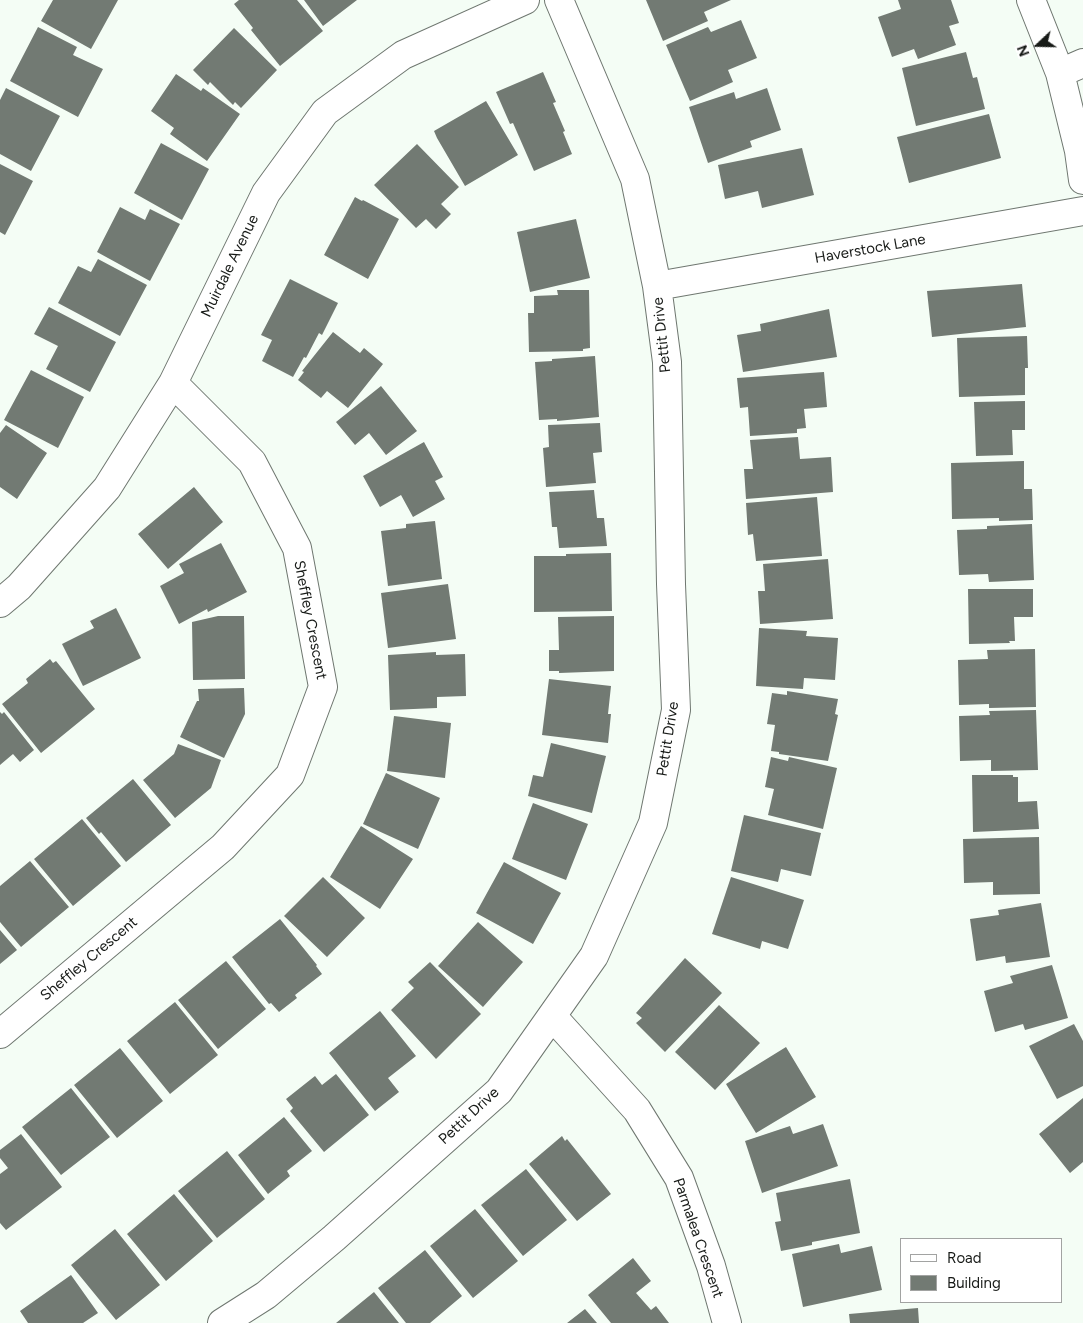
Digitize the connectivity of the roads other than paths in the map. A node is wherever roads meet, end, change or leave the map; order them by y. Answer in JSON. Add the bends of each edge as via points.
{"nodes":[{"id":1,"x":525,"y":0,"type":"edge"},
{"id":2,"x":559,"y":0,"type":"edge"},
{"id":3,"x":1031,"y":0,"type":"edge"},
{"id":4,"x":1072,"y":68,"type":"edge"},
{"id":5,"x":1083,"y":180,"type":"edge"},
{"id":6,"x":1083,"y":211,"type":"edge"},
{"id":7,"x":657,"y":286,"type":"junction"},
{"id":8,"x":173,"y":383,"type":"junction"},
{"id":9,"x":0,"y":603,"type":"edge"},
{"id":10,"x":552,"y":1016,"type":"junction"},
{"id":11,"x":0,"y":1034,"type":"edge"},
{"id":12,"x":222,"y":1323,"type":"edge"},
{"id":13,"x":727,"y":1323,"type":"edge"}],
"edges":[{"from":1,"to":8,"type":"street","name":"Muirdale Avenue","via":[[403,55],[325,112],[266,193]]},
{"from":2,"to":7,"type":"street","name":"Pettit Drive","via":[[635,179]]},
{"from":3,"to":4,"type":"street"},
{"from":4,"to":5,"type":"street"},
{"from":6,"to":7,"type":"street","name":"Haverstock Lane"},
{"from":7,"to":10,"type":"street","name":"Pettit Drive","via":[[667,362],[676,710],[653,823],[594,956]]},
{"from":8,"to":9,"type":"street","name":"Muirdale Avenue","via":[[107,488],[19,588]]},
{"from":8,"to":11,"type":"street","name":"Sheffley Crescent","via":[[252,462],[297,548],[323,687],[290,774],[224,847]]},
{"from":10,"to":12,"type":"street","name":"Pettit Drive","via":[[498,1091],[334,1238],[266,1295]]},
{"from":10,"to":13,"type":"street","name":"Parmalea Crescent","via":[[637,1110],[679,1178],[711,1266]]}]}
